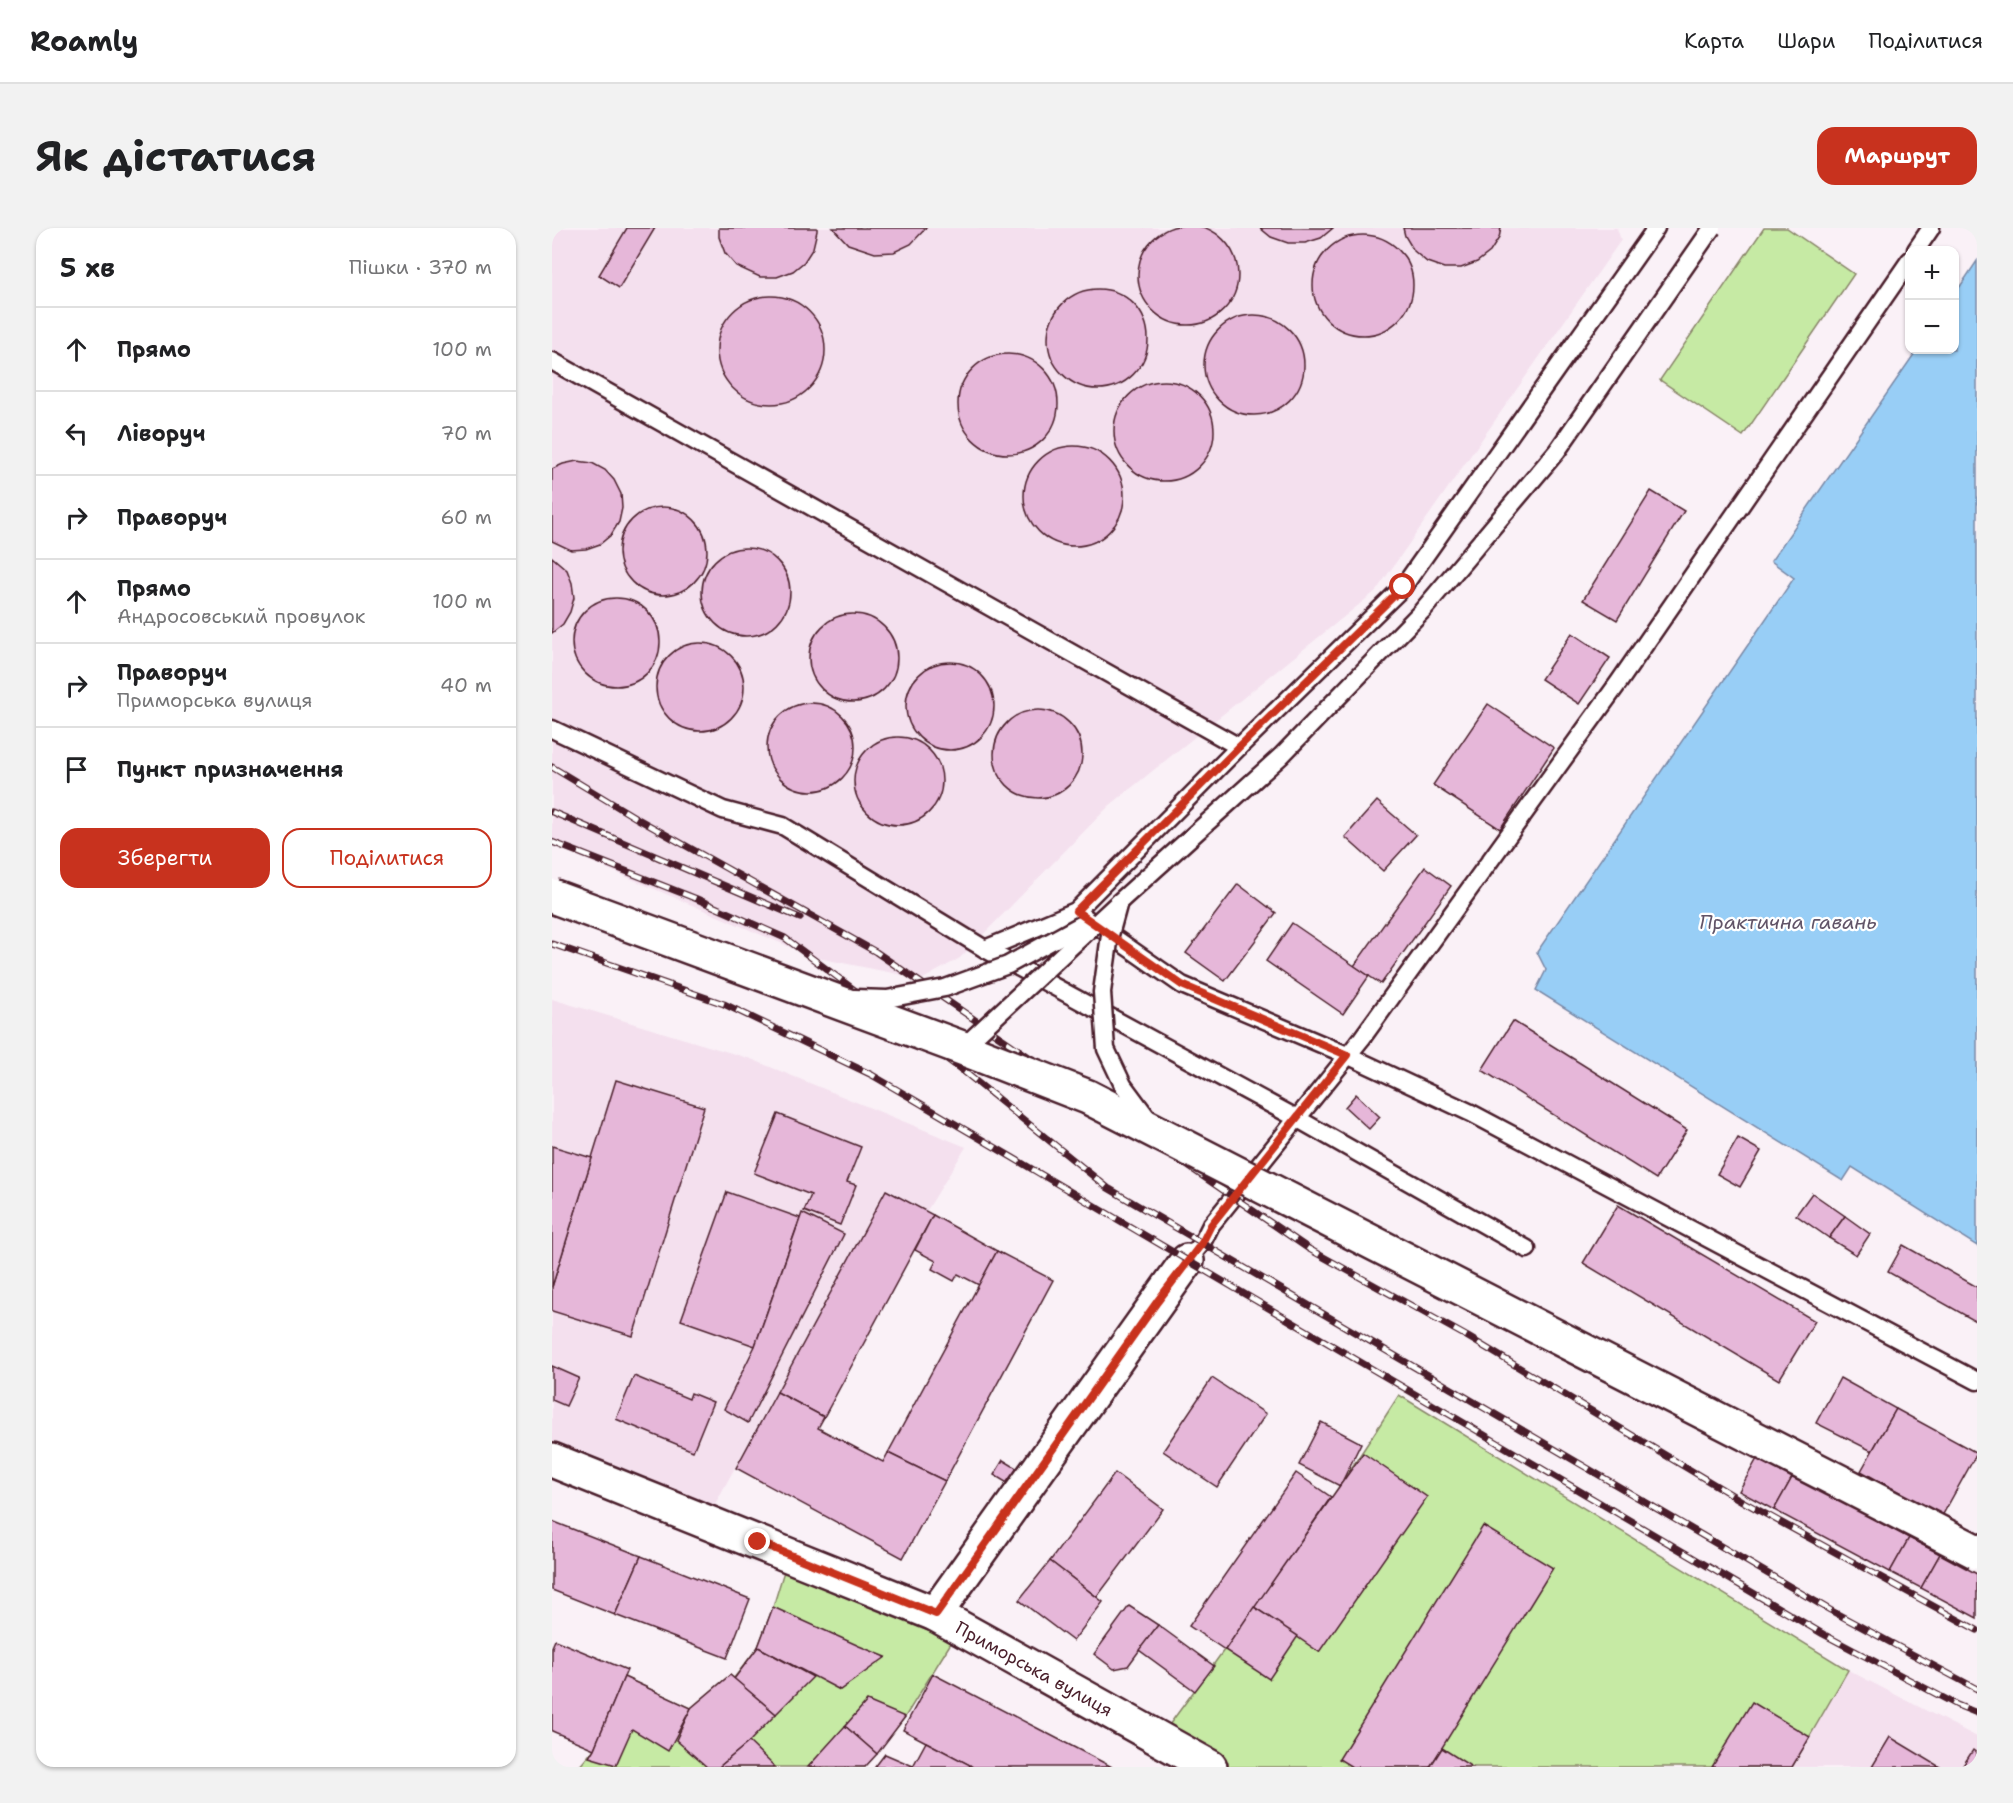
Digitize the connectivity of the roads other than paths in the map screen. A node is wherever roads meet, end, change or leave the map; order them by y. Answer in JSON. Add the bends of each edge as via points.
{"nodes":[{"id":1,"x":1656,"y":228,"type":"edge"},
{"id":2,"x":1712,"y":228,"type":"edge"},
{"id":3,"x":1931,"y":228,"type":"edge"},
{"id":4,"x":1919,"y":246,"type":"edge"},
{"id":5,"x":1905,"y":267,"type":"edge"},
{"id":6,"x":552,"y":361,"type":"edge"},
{"id":7,"x":552,"y":729,"type":"edge"},
{"id":8,"x":1239,"y":747,"type":"junction"},
{"id":9,"x":552,"y":896,"type":"edge"},
{"id":10,"x":1119,"y":902,"type":"junction"},
{"id":11,"x":1076,"y":911,"type":"junction"},
{"id":12,"x":985,"y":949,"type":"junction"},
{"id":13,"x":820,"y":996,"type":"junction"},
{"id":14,"x":962,"y":1048,"type":"junction"},
{"id":15,"x":1347,"y":1055,"type":"junction"},
{"id":16,"x":1298,"y":1119,"type":"junction"},
{"id":17,"x":1158,"y":1132,"type":"junction"},
{"id":18,"x":1527,"y":1249,"type":"dead end"},
{"id":19,"x":1187,"y":1261,"type":"joint"},
{"id":20,"x":1977,"y":1381,"type":"edge"},
{"id":21,"x":552,"y":1460,"type":"edge"},
{"id":22,"x":1977,"y":1552,"type":"edge"},
{"id":23,"x":936,"y":1614,"type":"junction"},
{"id":24,"x":1210,"y":1767,"type":"edge"}],
"edges":[{"from":1,"to":8,"type":"lane","via":[[1403,587]]},
{"from":2,"to":10,"type":"lane","bridge":true,"via":[[1557,451],[1422,610],[1281,756]]},
{"from":3,"to":4,"type":"lane"},
{"from":5,"to":15,"type":"lane","via":[[1619,682]]},
{"from":6,"to":8,"type":"lane"},
{"from":7,"to":12,"type":"lane","via":[[723,810],[783,826]]},
{"from":8,"to":11,"type":"lane"},
{"from":9,"to":13,"type":"street","bridge":true},
{"from":10,"to":13,"type":"lane","bridge":true,"via":[[1008,965],[945,988],[887,999]]},
{"from":10,"to":14,"type":"lane","bridge":true},
{"from":10,"to":17,"type":"lane","bridge":true,"via":[[1102,992],[1106,1049],[1124,1085]]},
{"from":11,"to":12,"type":"lane"},
{"from":11,"to":15,"type":"lane","via":[[1182,985]]},
{"from":12,"to":16,"type":"lane"},
{"from":13,"to":14,"type":"street","bridge":true},
{"from":14,"to":17,"type":"street","bridge":true,"via":[[1088,1097]]},
{"from":15,"to":16,"type":"lane"},
{"from":15,"to":20,"type":"lane","via":[[1471,1113]]},
{"from":16,"to":18,"type":"lane"},
{"from":16,"to":19,"type":"lane","via":[[1211,1225]]},
{"from":17,"to":22,"type":"street","bridge":true},
{"from":19,"to":23,"type":"street"},
{"from":21,"to":23,"type":"street","name":"Приморська вулиця"},
{"from":23,"to":24,"type":"street","name":"Приморська вулиця"}]}
